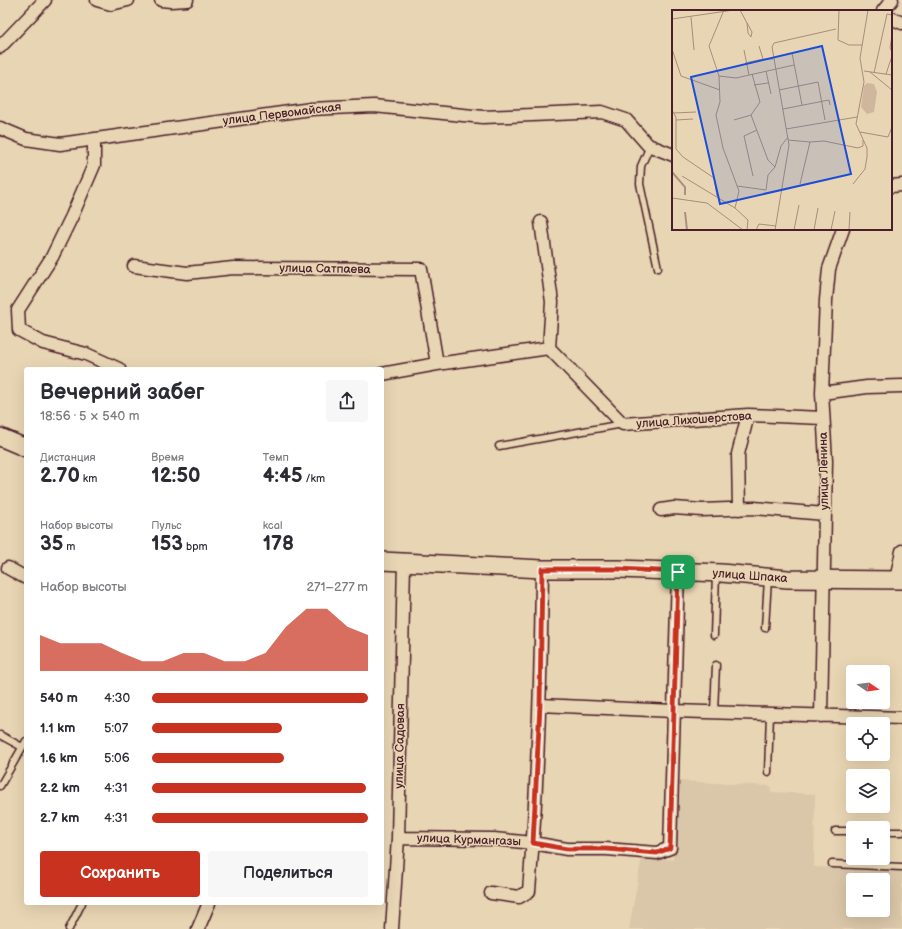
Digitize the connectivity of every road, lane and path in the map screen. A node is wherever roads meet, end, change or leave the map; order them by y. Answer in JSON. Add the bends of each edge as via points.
{"nodes":[{"id":1,"x":46,"y":0,"type":"edge"},
{"id":2,"x":97,"y":0,"type":"edge"},
{"id":3,"x":128,"y":0,"type":"edge"},
{"id":4,"x":162,"y":0,"type":"edge"},
{"id":5,"x":187,"y":0,"type":"edge"},
{"id":6,"x":892,"y":0,"type":"edge"},
{"id":7,"x":884,"y":10,"type":"edge"},
{"id":8,"x":892,"y":18,"type":"edge"},
{"id":9,"x":902,"y":23,"type":"edge"},
{"id":10,"x":0,"y":47,"type":"edge"},
{"id":11,"x":0,"y":128,"type":"edge"},
{"id":12,"x":94,"y":139,"type":"junction"},
{"id":13,"x":650,"y":146,"type":"junction"},
{"id":14,"x":672,"y":155,"type":"edge"},
{"id":15,"x":902,"y":185,"type":"edge"},
{"id":16,"x":892,"y":186,"type":"edge"},
{"id":17,"x":541,"y":222,"type":"dead end"},
{"id":18,"x":843,"y":230,"type":"edge"},
{"id":19,"x":134,"y":266,"type":"dead end"},
{"id":20,"x":658,"y":268,"type":"dead end"},
{"id":21,"x":549,"y":348,"type":"junction"},
{"id":22,"x":437,"y":364,"type":"junction"},
{"id":23,"x":115,"y":367,"type":"edge"},
{"id":24,"x":384,"y":374,"type":"edge"},
{"id":25,"x":902,"y":386,"type":"edge"},
{"id":26,"x":822,"y":393,"type":"junction"},
{"id":27,"x":748,"y":415,"type":"junction"},
{"id":28,"x":823,"y":418,"type":"junction"},
{"id":29,"x":623,"y":424,"type":"junction"},
{"id":30,"x":0,"y":438,"type":"edge"},
{"id":31,"x":500,"y":446,"type":"dead end"},
{"id":32,"x":24,"y":447,"type":"edge"},
{"id":33,"x":661,"y":510,"type":"dead end"},
{"id":34,"x":739,"y":510,"type":"junction"},
{"id":35,"x":825,"y":514,"type":"junction"},
{"id":36,"x":902,"y":551,"type":"edge"},
{"id":37,"x":384,"y":561,"type":"edge"},
{"id":38,"x":404,"y":562,"type":"junction"},
{"id":39,"x":8,"y":568,"type":"dead end"},
{"id":40,"x":542,"y":569,"type":"junction"},
{"id":41,"x":678,"y":572,"type":"junction"},
{"id":42,"x":716,"y":573,"type":"junction"},
{"id":43,"x":24,"y":577,"type":"edge"},
{"id":44,"x":768,"y":577,"type":"junction"},
{"id":45,"x":823,"y":578,"type":"junction"},
{"id":46,"x":899,"y":580,"type":"edge"},
{"id":47,"x":765,"y":628,"type":"dead end"},
{"id":48,"x":714,"y":635,"type":"dead end"},
{"id":49,"x":716,"y":665,"type":"dead end"},
{"id":50,"x":540,"y":705,"type":"junction"},
{"id":51,"x":674,"y":711,"type":"junction"},
{"id":52,"x":714,"y":712,"type":"junction"},
{"id":53,"x":770,"y":714,"type":"junction"},
{"id":54,"x":821,"y":716,"type":"junction"},
{"id":55,"x":902,"y":718,"type":"edge"},
{"id":56,"x":0,"y":735,"type":"edge"},
{"id":57,"x":24,"y":744,"type":"edge"},
{"id":58,"x":22,"y":747,"type":"junction"},
{"id":59,"x":768,"y":772,"type":"dead end"},
{"id":60,"x":0,"y":786,"type":"edge"},
{"id":61,"x":835,"y":831,"type":"dead end"},
{"id":62,"x":846,"y":831,"type":"edge"},
{"id":63,"x":890,"y":832,"type":"edge"},
{"id":64,"x":902,"y":832,"type":"edge"},
{"id":65,"x":398,"y":838,"type":"junction"},
{"id":66,"x":533,"y":843,"type":"junction"},
{"id":67,"x":832,"y":864,"type":"dead end"},
{"id":68,"x":902,"y":867,"type":"edge"},
{"id":69,"x":491,"y":894,"type":"dead end"},
{"id":70,"x":81,"y":905,"type":"edge"},
{"id":71,"x":208,"y":905,"type":"edge"},
{"id":72,"x":68,"y":929,"type":"edge"},
{"id":73,"x":198,"y":929,"type":"edge"},
{"id":74,"x":392,"y":929,"type":"edge"}],
"edges":[{"from":1,"to":10,"type":"street"},
{"from":2,"to":3,"type":"street","via":[[111,4]]},
{"from":4,"to":5,"type":"street"},
{"from":6,"to":7,"type":"street"},
{"from":8,"to":9,"type":"street"},
{"from":11,"to":12,"type":"street","name":"улица Первомайская","via":[[26,139],[60,144]]},
{"from":12,"to":13,"type":"street","name":"улица Первомайская","via":[[311,109],[374,106],[483,117],[602,112],[626,120]]},
{"from":12,"to":23,"type":"street","via":[[94,165],[52,257],[18,310],[19,330],[44,343],[86,354]]},
{"from":13,"to":14,"type":"street","name":"улица Первомайская"},
{"from":13,"to":20,"type":"lane","via":[[641,166],[640,184]]},
{"from":15,"to":16,"type":"street"},
{"from":17,"to":21,"type":"street","via":[[552,302]]},
{"from":18,"to":26,"type":"street","name":"улица Ленина","via":[[830,269],[826,300]]},
{"from":19,"to":22,"type":"street","name":"улица Сатпаева","via":[[187,273],[233,268],[420,269]]},
{"from":21,"to":22,"type":"street"},
{"from":21,"to":29,"type":"street","name":"улица Лихошерстова"},
{"from":22,"to":24,"type":"street"},
{"from":25,"to":26,"type":"street","via":[[867,387]]},
{"from":26,"to":28,"type":"street","name":"улица Ленина"},
{"from":27,"to":28,"type":"street","name":"улица Лихошерстова"},
{"from":27,"to":29,"type":"street","name":"улица Лихошерстова"},
{"from":27,"to":34,"type":"street","via":[[738,454]]},
{"from":28,"to":35,"type":"street","name":"улица Ленина","via":[[826,461]]},
{"from":29,"to":31,"type":"lane"},
{"from":30,"to":32,"type":"street"},
{"from":33,"to":34,"type":"street"},
{"from":34,"to":35,"type":"street","via":[[754,508]]},
{"from":35,"to":45,"type":"street","name":"улица Ленина"},
{"from":36,"to":46,"type":"street"},
{"from":37,"to":38,"type":"street","name":"улица Шпака"},
{"from":38,"to":40,"type":"street","name":"улица Шпака"},
{"from":38,"to":65,"type":"street","name":"улица Садовая"},
{"from":39,"to":43,"type":"street"},
{"from":40,"to":41,"type":"street","name":"улица Шпака"},
{"from":40,"to":50,"type":"street"},
{"from":41,"to":42,"type":"street","name":"улица Шпака"},
{"from":41,"to":51,"type":"street","name":"улица Курмангазы"},
{"from":42,"to":44,"type":"street","name":"улица Шпака"},
{"from":42,"to":48,"type":"lane"},
{"from":44,"to":45,"type":"street","name":"улица Шпака"},
{"from":44,"to":47,"type":"lane"},
{"from":45,"to":46,"type":"street","name":"улица Шпака"},
{"from":45,"to":54,"type":"street","name":"улица Ленина"},
{"from":49,"to":52,"type":"lane"},
{"from":50,"to":51,"type":"street"},
{"from":50,"to":66,"type":"street"},
{"from":51,"to":52,"type":"street"},
{"from":51,"to":66,"type":"street","name":"улица Курмангазы","via":[[670,848],[657,853],[567,849]]},
{"from":52,"to":53,"type":"street"},
{"from":53,"to":54,"type":"street"},
{"from":53,"to":59,"type":"lane"},
{"from":54,"to":55,"type":"street"},
{"from":56,"to":58,"type":"lane"},
{"from":57,"to":58,"type":"lane"},
{"from":58,"to":60,"type":"lane"},
{"from":61,"to":62,"type":"lane"},
{"from":63,"to":64,"type":"lane"},
{"from":65,"to":66,"type":"street","name":"улица Курмангазы","via":[[494,839]]},
{"from":65,"to":74,"type":"street","name":"улица Садовая"},
{"from":66,"to":69,"type":"street","via":[[529,891],[519,897]]},
{"from":67,"to":68,"type":"lane"},
{"from":70,"to":72,"type":"lane"},
{"from":71,"to":73,"type":"street"}]}
